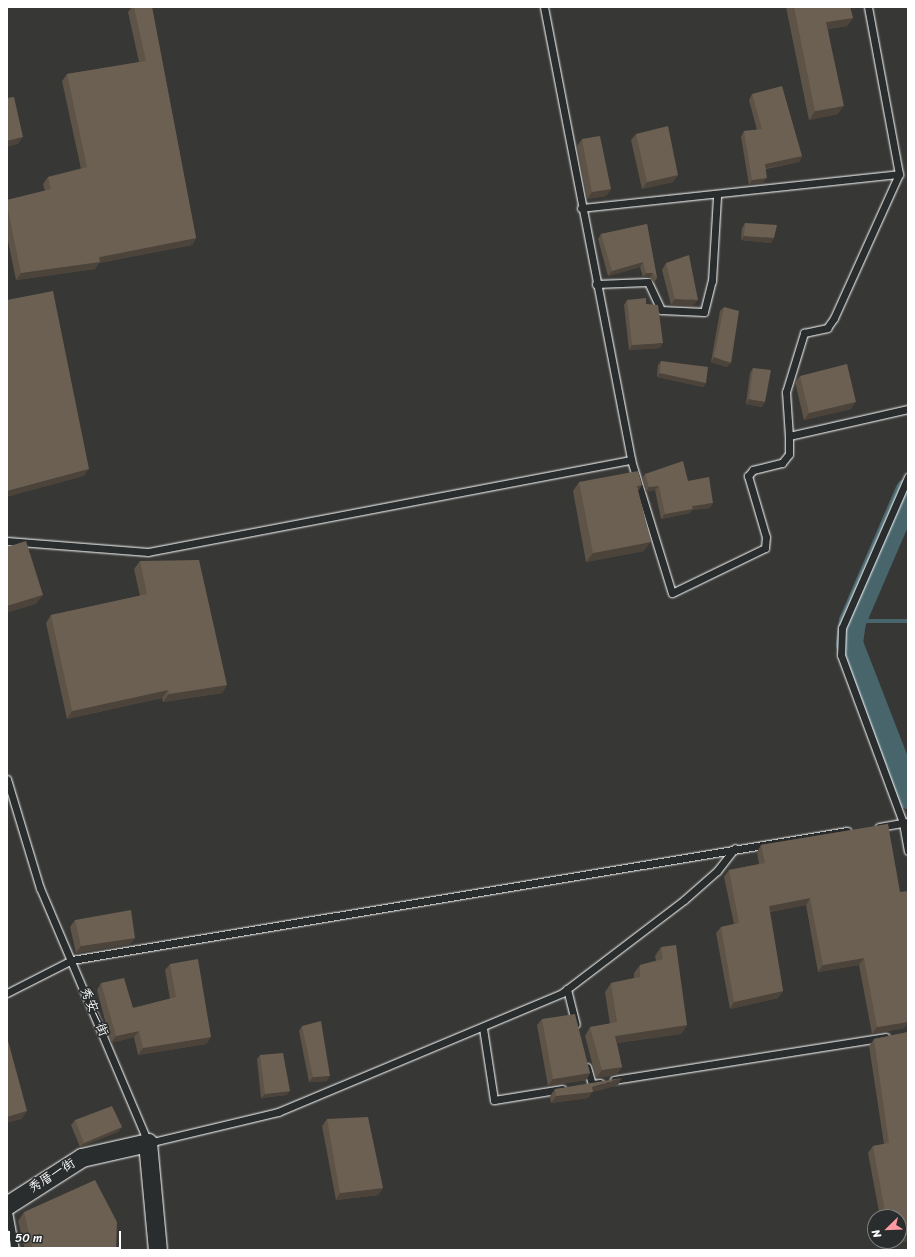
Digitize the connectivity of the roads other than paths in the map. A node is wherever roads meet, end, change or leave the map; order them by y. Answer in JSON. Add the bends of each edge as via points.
{"nodes":[{"id":1,"x":544,"y":7,"type":"edge"},
{"id":2,"x":868,"y":7,"type":"edge"},
{"id":3,"x":900,"y":174,"type":"junction"},
{"id":4,"x":717,"y":196,"type":"junction"},
{"id":5,"x":582,"y":208,"type":"junction"},
{"id":6,"x":596,"y":284,"type":"junction"},
{"id":7,"x":908,"y":409,"type":"edge"},
{"id":8,"x":789,"y":436,"type":"junction"},
{"id":9,"x":631,"y":460,"type":"junction"},
{"id":10,"x":908,"y":477,"type":"edge"},
{"id":11,"x":7,"y":541,"type":"edge"},
{"id":12,"x":7,"y":779,"type":"edge"},
{"id":13,"x":906,"y":822,"type":"edge"},
{"id":14,"x":872,"y":828,"type":"edge"},
{"id":15,"x":857,"y":830,"type":"edge"},
{"id":16,"x":735,"y":848,"type":"junction"},
{"id":17,"x":908,"y":852,"type":"edge"},
{"id":18,"x":72,"y":960,"type":"junction"},
{"id":19,"x":567,"y":989,"type":"junction"},
{"id":20,"x":7,"y":993,"type":"edge"},
{"id":21,"x":483,"y":1028,"type":"junction"},
{"id":22,"x":578,"y":1033,"type":"edge"},
{"id":23,"x":893,"y":1036,"type":"edge"},
{"id":24,"x":584,"y":1055,"type":"edge"},
{"id":25,"x":569,"y":1088,"type":"edge"},
{"id":26,"x":148,"y":1143,"type":"junction"},
{"id":27,"x":7,"y":1206,"type":"edge"},
{"id":28,"x":15,"y":1250,"type":"edge"},
{"id":29,"x":158,"y":1250,"type":"edge"}],
"edges":[{"from":1,"to":5,"type":"lane"},
{"from":2,"to":3,"type":"lane"},
{"from":3,"to":4,"type":"lane"},
{"from":3,"to":8,"type":"lane","via":[[834,318],[827,328],[804,333],[786,392]]},
{"from":4,"to":5,"type":"lane"},
{"from":4,"to":6,"type":"lane","via":[[712,281],[704,312],[661,310],[648,282]]},
{"from":5,"to":6,"type":"lane"},
{"from":6,"to":9,"type":"lane"},
{"from":7,"to":8,"type":"lane"},
{"from":8,"to":9,"type":"lane","via":[[789,454],[782,463],[753,470],[748,476],[766,537],[765,548],[672,592]]},
{"from":9,"to":11,"type":"lane","via":[[148,552]]},
{"from":10,"to":13,"type":"lane","via":[[842,628],[841,655]]},
{"from":12,"to":18,"type":"lane","name":"秀安一街","via":[[40,888]]},
{"from":13,"to":14,"type":"lane"},
{"from":13,"to":17,"type":"lane"},
{"from":15,"to":16,"type":"lane"},
{"from":16,"to":18,"type":"lane"},
{"from":16,"to":19,"type":"lane","via":[[717,871],[684,900]]},
{"from":18,"to":20,"type":"lane"},
{"from":18,"to":26,"type":"lane","name":"秀安一街"},
{"from":19,"to":21,"type":"lane"},
{"from":19,"to":22,"type":"lane"},
{"from":21,"to":25,"type":"lane","via":[[494,1100]]},
{"from":21,"to":26,"type":"lane","via":[[278,1112]]},
{"from":23,"to":24,"type":"lane","via":[[588,1085]]},
{"from":26,"to":27,"type":"street","name":"秀厝一街","via":[[82,1158]]},
{"from":26,"to":29,"type":"street","name":"秀安一街"},
{"from":27,"to":28,"type":"lane"}]}
